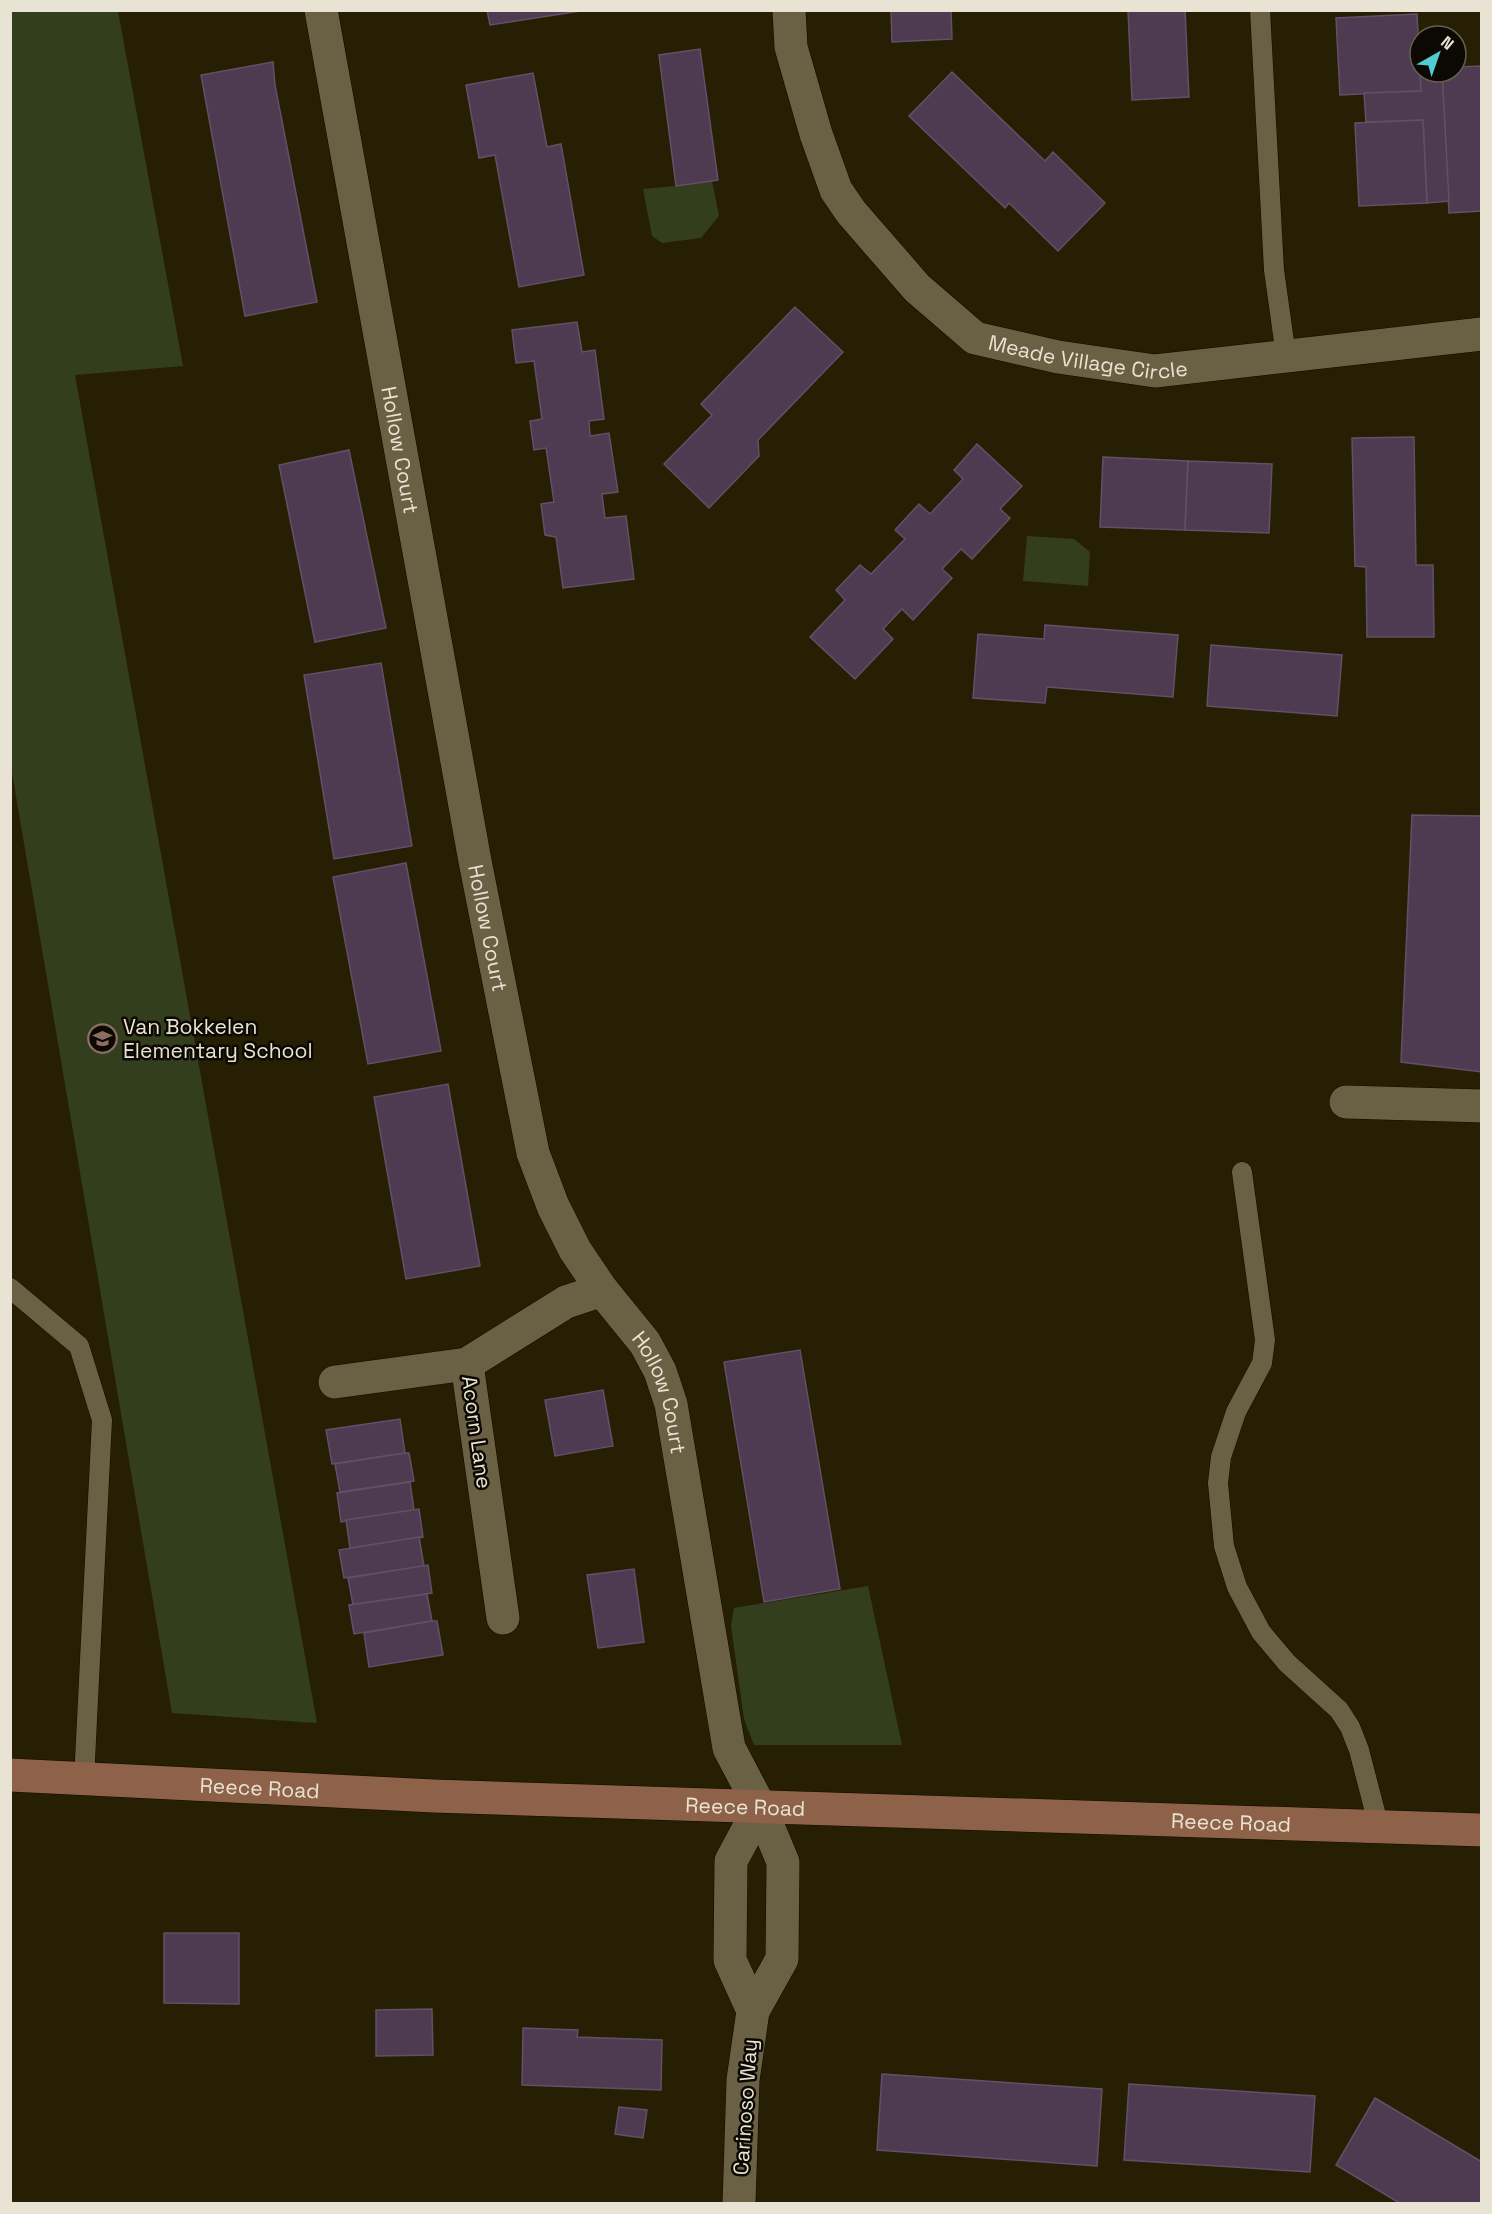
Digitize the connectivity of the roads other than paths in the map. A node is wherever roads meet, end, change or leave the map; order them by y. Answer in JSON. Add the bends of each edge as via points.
{"nodes":[{"id":1,"x":321,"y":10,"type":"edge"},
{"id":2,"x":789,"y":10,"type":"edge"},
{"id":3,"x":1260,"y":10,"type":"edge"},
{"id":4,"x":1482,"y":334,"type":"edge"},
{"id":5,"x":1286,"y":356,"type":"junction"},
{"id":6,"x":1346,"y":1102,"type":"dead end"},
{"id":7,"x":1482,"y":1106,"type":"edge"},
{"id":8,"x":1242,"y":1172,"type":"dead end"},
{"id":9,"x":10,"y":1288,"type":"edge"},
{"id":10,"x":602,"y":1290,"type":"junction"},
{"id":11,"x":467,"y":1364,"type":"junction"},
{"id":12,"x":335,"y":1382,"type":"dead end"},
{"id":13,"x":503,"y":1618,"type":"dead end"},
{"id":14,"x":10,"y":1775,"type":"edge"},
{"id":15,"x":84,"y":1780,"type":"junction"},
{"id":16,"x":760,"y":1807,"type":"junction"},
{"id":17,"x":1379,"y":1827,"type":"junction"},
{"id":18,"x":1482,"y":1830,"type":"edge"},
{"id":19,"x":753,"y":2011,"type":"junction"},
{"id":20,"x":739,"y":2204,"type":"edge"}],
"edges":[{"from":1,"to":10,"type":"street","name":"Hollow Court","via":[[478,875],[533,1153],[561,1223]]},
{"from":2,"to":5,"type":"street","name":"Meade Village Circle","via":[[791,47],[836,190],[917,288],[975,338],[1058,357],[1155,371]]},
{"from":3,"to":5,"type":"lane","via":[[1274,270]]},
{"from":4,"to":5,"type":"street","name":"Meade Village Circle"},
{"from":6,"to":7,"type":"street"},
{"from":8,"to":17,"type":"lane","via":[[1265,1340],[1262,1363],[1236,1412],[1221,1457],[1218,1483],[1224,1546],[1237,1587],[1261,1632],[1287,1663],[1339,1710],[1350,1727]]},
{"from":9,"to":15,"type":"lane","via":[[79,1347],[102,1420]]},
{"from":10,"to":11,"type":"street","name":"Acorn Lane","via":[[566,1302]]},
{"from":10,"to":16,"type":"street","name":"Hollow Court","via":[[645,1343],[671,1404],[729,1748]]},
{"from":11,"to":12,"type":"street"},
{"from":11,"to":13,"type":"street","name":"Acorn Lane"},
{"from":14,"to":15,"type":"main road","name":"Reece Road"},
{"from":15,"to":16,"type":"main road","name":"Reece Road"},
{"from":16,"to":17,"type":"main road","name":"Reece Road"},
{"from":16,"to":19,"type":"street","name":"Carinoso Way","via":[[783,1862],[782,1959]]},
{"from":16,"to":19,"type":"street","name":"Carinoso Way","via":[[731,1861],[730,1960]]},
{"from":17,"to":18,"type":"main road","name":"Reece Road"},
{"from":19,"to":20,"type":"street","name":"Carinoso Way","via":[[743,2080]]}]}
